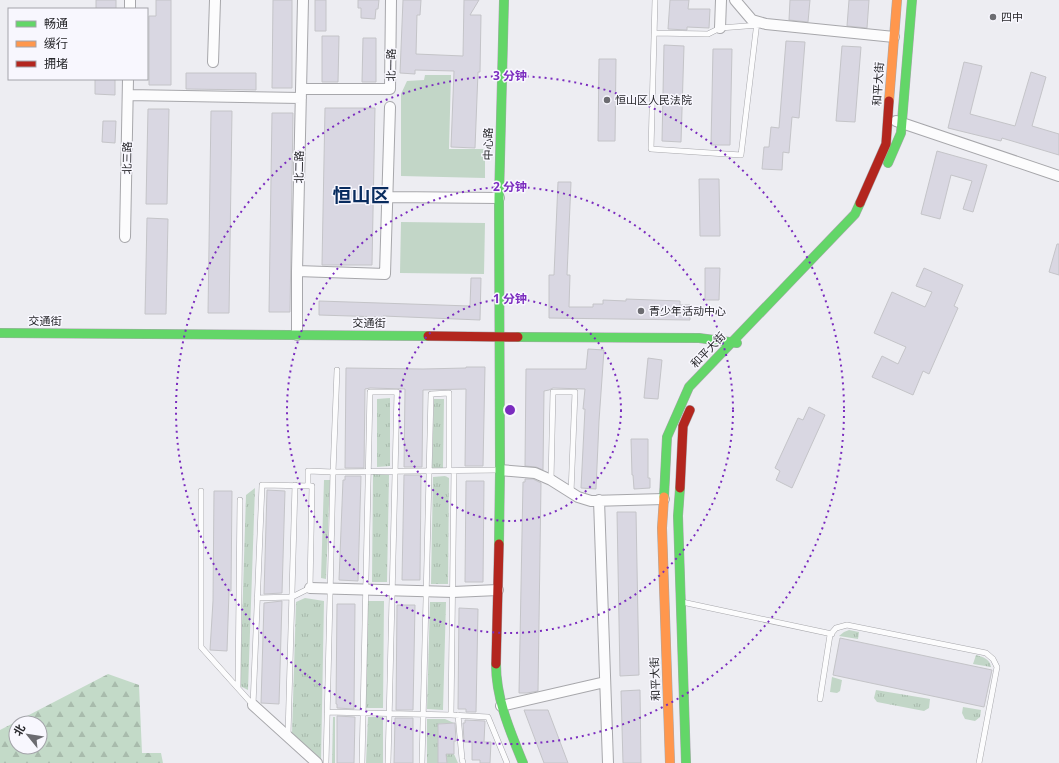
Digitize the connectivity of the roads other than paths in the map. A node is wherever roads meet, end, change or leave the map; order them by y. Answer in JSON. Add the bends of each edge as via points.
{"nodes":[{"id":1,"x":214,"y":0,"type":"edge"},
{"id":2,"x":303,"y":0,"type":"edge"},
{"id":3,"x":391,"y":0,"type":"edge"},
{"id":4,"x":504,"y":0,"type":"edge"},
{"id":5,"x":655,"y":0,"type":"edge"},
{"id":6,"x":721,"y":0,"type":"edge"},
{"id":7,"x":735,"y":0,"type":"edge"},
{"id":8,"x":897,"y":0,"type":"edge"},
{"id":9,"x":912,"y":0,"type":"edge"},
{"id":10,"x":760,"y":24,"type":"junction"},
{"id":11,"x":720,"y":28,"type":"junction"},
{"id":12,"x":654,"y":33,"type":"junction"},
{"id":13,"x":894,"y":37,"type":"junction"},
{"id":14,"x":213,"y":62,"type":"dead end"},
{"id":15,"x":128,"y":80,"type":"edge"},
{"id":16,"x":301,"y":93,"type":"junction"},
{"id":17,"x":128,"y":95,"type":"junction"},
{"id":18,"x":390,"y":107,"type":"dead end"},
{"id":19,"x":888,"y":119,"type":"junction"},
{"id":20,"x":902,"y":122,"type":"junction"},
{"id":21,"x":886,"y":168,"type":"dead end"},
{"id":22,"x":1059,"y":176,"type":"edge"},
{"id":23,"x":388,"y":197,"type":"junction"},
{"id":24,"x":499,"y":198,"type":"junction"},
{"id":25,"x":870,"y":204,"type":"dead end"},
{"id":26,"x":126,"y":237,"type":"dead end"},
{"id":27,"x":297,"y":271,"type":"junction"},
{"id":28,"x":0,"y":333,"type":"edge"},
{"id":29,"x":297,"y":335,"type":"junction"},
{"id":30,"x":499,"y":336,"type":"junction"},
{"id":31,"x":734,"y":342,"type":"junction"},
{"id":32,"x":337,"y":370,"type":"dead end"},
{"id":33,"x":500,"y":470,"type":"junction"},
{"id":34,"x":395,"y":471,"type":"junction"},
{"id":35,"x":429,"y":471,"type":"junction"},
{"id":36,"x":452,"y":471,"type":"junction"},
{"id":37,"x":333,"y":472,"type":"junction"},
{"id":38,"x":368,"y":472,"type":"junction"},
{"id":39,"x":551,"y":480,"type":"junction"},
{"id":40,"x":295,"y":485,"type":"junction"},
{"id":41,"x":308,"y":486,"type":"junction"},
{"id":42,"x":201,"y":491,"type":"dead end"},
{"id":43,"x":571,"y":493,"type":"junction"},
{"id":44,"x":664,"y":499,"type":"junction"},
{"id":45,"x":240,"y":500,"type":"dead end"},
{"id":46,"x":598,"y":500,"type":"junction"},
{"id":47,"x":310,"y":588,"type":"junction"},
{"id":48,"x":330,"y":589,"type":"junction"},
{"id":49,"x":365,"y":590,"type":"junction"},
{"id":50,"x":392,"y":590,"type":"junction"},
{"id":51,"x":498,"y":590,"type":"junction"},
{"id":52,"x":426,"y":591,"type":"junction"},
{"id":53,"x":453,"y":592,"type":"junction"},
{"id":54,"x":292,"y":597,"type":"junction"},
{"id":55,"x":257,"y":598,"type":"junction"},
{"id":56,"x":681,"y":602,"type":"junction"},
{"id":57,"x":832,"y":634,"type":"junction"},
{"id":58,"x":605,"y":682,"type":"junction"},
{"id":59,"x":238,"y":688,"type":"junction"},
{"id":60,"x":820,"y":699,"type":"dead end"},
{"id":61,"x":253,"y":705,"type":"junction"},
{"id":62,"x":501,"y":706,"type":"junction"},
{"id":63,"x":327,"y":712,"type":"junction"},
{"id":64,"x":363,"y":712,"type":"junction"},
{"id":65,"x":389,"y":713,"type":"junction"},
{"id":66,"x":423,"y":714,"type":"junction"},
{"id":67,"x":451,"y":715,"type":"junction"},
{"id":68,"x":458,"y":715,"type":"junction"},
{"id":69,"x":288,"y":736,"type":"junction"},
{"id":70,"x":317,"y":763,"type":"edge"},
{"id":71,"x":326,"y":763,"type":"edge"},
{"id":72,"x":362,"y":763,"type":"edge"},
{"id":73,"x":388,"y":763,"type":"edge"},
{"id":74,"x":422,"y":763,"type":"edge"},
{"id":75,"x":463,"y":763,"type":"edge"},
{"id":76,"x":507,"y":763,"type":"edge"},
{"id":77,"x":523,"y":763,"type":"edge"},
{"id":78,"x":608,"y":763,"type":"edge"},
{"id":79,"x":670,"y":763,"type":"edge"},
{"id":80,"x":686,"y":763,"type":"edge"},
{"id":81,"x":978,"y":763,"type":"edge"}],
"edges":[{"from":1,"to":14,"type":"street"},
{"from":2,"to":16,"type":"street","name":"北二路"},
{"from":3,"to":16,"type":"street","name":"北一路","via":[[390,88]]},
{"from":4,"to":24,"type":"main road","name":"中心路"},
{"from":5,"to":12,"type":"lane"},
{"from":6,"to":11,"type":"street"},
{"from":7,"to":10,"type":"street","via":[[752,20]]},
{"from":8,"to":13,"type":"main road","name":"和平大街"},
{"from":9,"to":20,"type":"main road"},
{"from":10,"to":11,"type":"lane"},
{"from":10,"to":12,"type":"lane","via":[[741,155],[652,149]]},
{"from":10,"to":13,"type":"street"},
{"from":11,"to":12,"type":"lane","via":[[708,34]]},
{"from":13,"to":19,"type":"main road","name":"和平大街"},
{"from":15,"to":17,"type":"street","name":"北三路"},
{"from":16,"to":17,"type":"street"},
{"from":16,"to":27,"type":"street","name":"北二路"},
{"from":17,"to":26,"type":"street","name":"北三路"},
{"from":18,"to":23,"type":"street"},
{"from":19,"to":20,"type":"street"},
{"from":19,"to":31,"type":"main road","name":"和平大街","via":[[886,144],[855,214]]},
{"from":20,"to":21,"type":"main road","via":[[901,133]]},
{"from":20,"to":22,"type":"street"},
{"from":23,"to":24,"type":"street"},
{"from":23,"to":27,"type":"street","via":[[385,274]]},
{"from":24,"to":30,"type":"main road","name":"中心路"},
{"from":25,"to":31,"type":"main road","name":"和平大街"},
{"from":27,"to":29,"type":"street","name":"北二路"},
{"from":28,"to":29,"type":"main road","name":"交通街"},
{"from":29,"to":30,"type":"main road","name":"交通街"},
{"from":30,"to":31,"type":"main road","name":"交通街","via":[[699,338]]},
{"from":30,"to":33,"type":"main road","name":"中心路"},
{"from":31,"to":44,"type":"main road","name":"和平大街","via":[[689,387],[667,437]]},
{"from":31,"to":56,"type":"main road","name":"和平大街","via":[[704,377],[682,426],[678,516]]},
{"from":32,"to":37,"type":"lane"},
{"from":33,"to":36,"type":"lane"},
{"from":33,"to":39,"type":"street","via":[[535,474]]},
{"from":33,"to":51,"type":"main road","name":"中心路"},
{"from":34,"to":35,"type":"lane"},
{"from":34,"to":38,"type":"lane"},
{"from":34,"to":38,"type":"lane","via":[[397,392],[370,392]]},
{"from":34,"to":50,"type":"lane"},
{"from":35,"to":36,"type":"lane"},
{"from":35,"to":36,"type":"lane","via":[[431,394],[449,393]]},
{"from":35,"to":52,"type":"lane"},
{"from":36,"to":53,"type":"lane"},
{"from":37,"to":38,"type":"lane"},
{"from":37,"to":41,"type":"lane","via":[[308,471]]},
{"from":37,"to":48,"type":"lane"},
{"from":38,"to":49,"type":"lane"},
{"from":39,"to":43,"type":"street"},
{"from":39,"to":43,"type":"lane","via":[[553,392],[575,392]]},
{"from":40,"to":41,"type":"lane"},
{"from":40,"to":54,"type":"lane"},
{"from":40,"to":55,"type":"lane","via":[[262,485]]},
{"from":41,"to":47,"type":"lane","via":[[312,486]]},
{"from":42,"to":59,"type":"lane","via":[[202,648]]},
{"from":43,"to":46,"type":"street","via":[[591,501]]},
{"from":44,"to":46,"type":"street"},
{"from":44,"to":79,"type":"main road","name":"和平大街","via":[[662,528]]},
{"from":45,"to":59,"type":"lane"},
{"from":46,"to":58,"type":"street"},
{"from":47,"to":48,"type":"street"},
{"from":47,"to":54,"type":"lane"},
{"from":48,"to":49,"type":"street"},
{"from":48,"to":63,"type":"lane"},
{"from":49,"to":50,"type":"street"},
{"from":49,"to":64,"type":"lane"},
{"from":50,"to":52,"type":"street"},
{"from":50,"to":65,"type":"lane"},
{"from":51,"to":53,"type":"street"},
{"from":51,"to":62,"type":"main road","name":"中心路","via":[[496,678]]},
{"from":52,"to":53,"type":"street"},
{"from":52,"to":66,"type":"lane"},
{"from":53,"to":67,"type":"lane"},
{"from":54,"to":55,"type":"lane"},
{"from":54,"to":69,"type":"lane"},
{"from":55,"to":61,"type":"lane"},
{"from":56,"to":57,"type":"lane"},
{"from":56,"to":80,"type":"main road","name":"和平大街"},
{"from":57,"to":60,"type":"lane"},
{"from":57,"to":81,"type":"lane","via":[[836,628],[847,625],[986,653],[993,659],[997,667]]},
{"from":58,"to":62,"type":"street"},
{"from":58,"to":78,"type":"street"},
{"from":59,"to":61,"type":"lane"},
{"from":61,"to":69,"type":"street"},
{"from":62,"to":77,"type":"main road","name":"中心路"},
{"from":63,"to":64,"type":"lane"},
{"from":63,"to":71,"type":"lane"},
{"from":64,"to":65,"type":"lane"},
{"from":64,"to":72,"type":"lane"},
{"from":65,"to":66,"type":"lane"},
{"from":65,"to":73,"type":"lane"},
{"from":66,"to":67,"type":"lane"},
{"from":66,"to":74,"type":"lane"},
{"from":67,"to":68,"type":"lane"},
{"from":68,"to":75,"type":"lane"},
{"from":68,"to":76,"type":"lane","via":[[488,717]]},
{"from":69,"to":70,"type":"street"}]}
